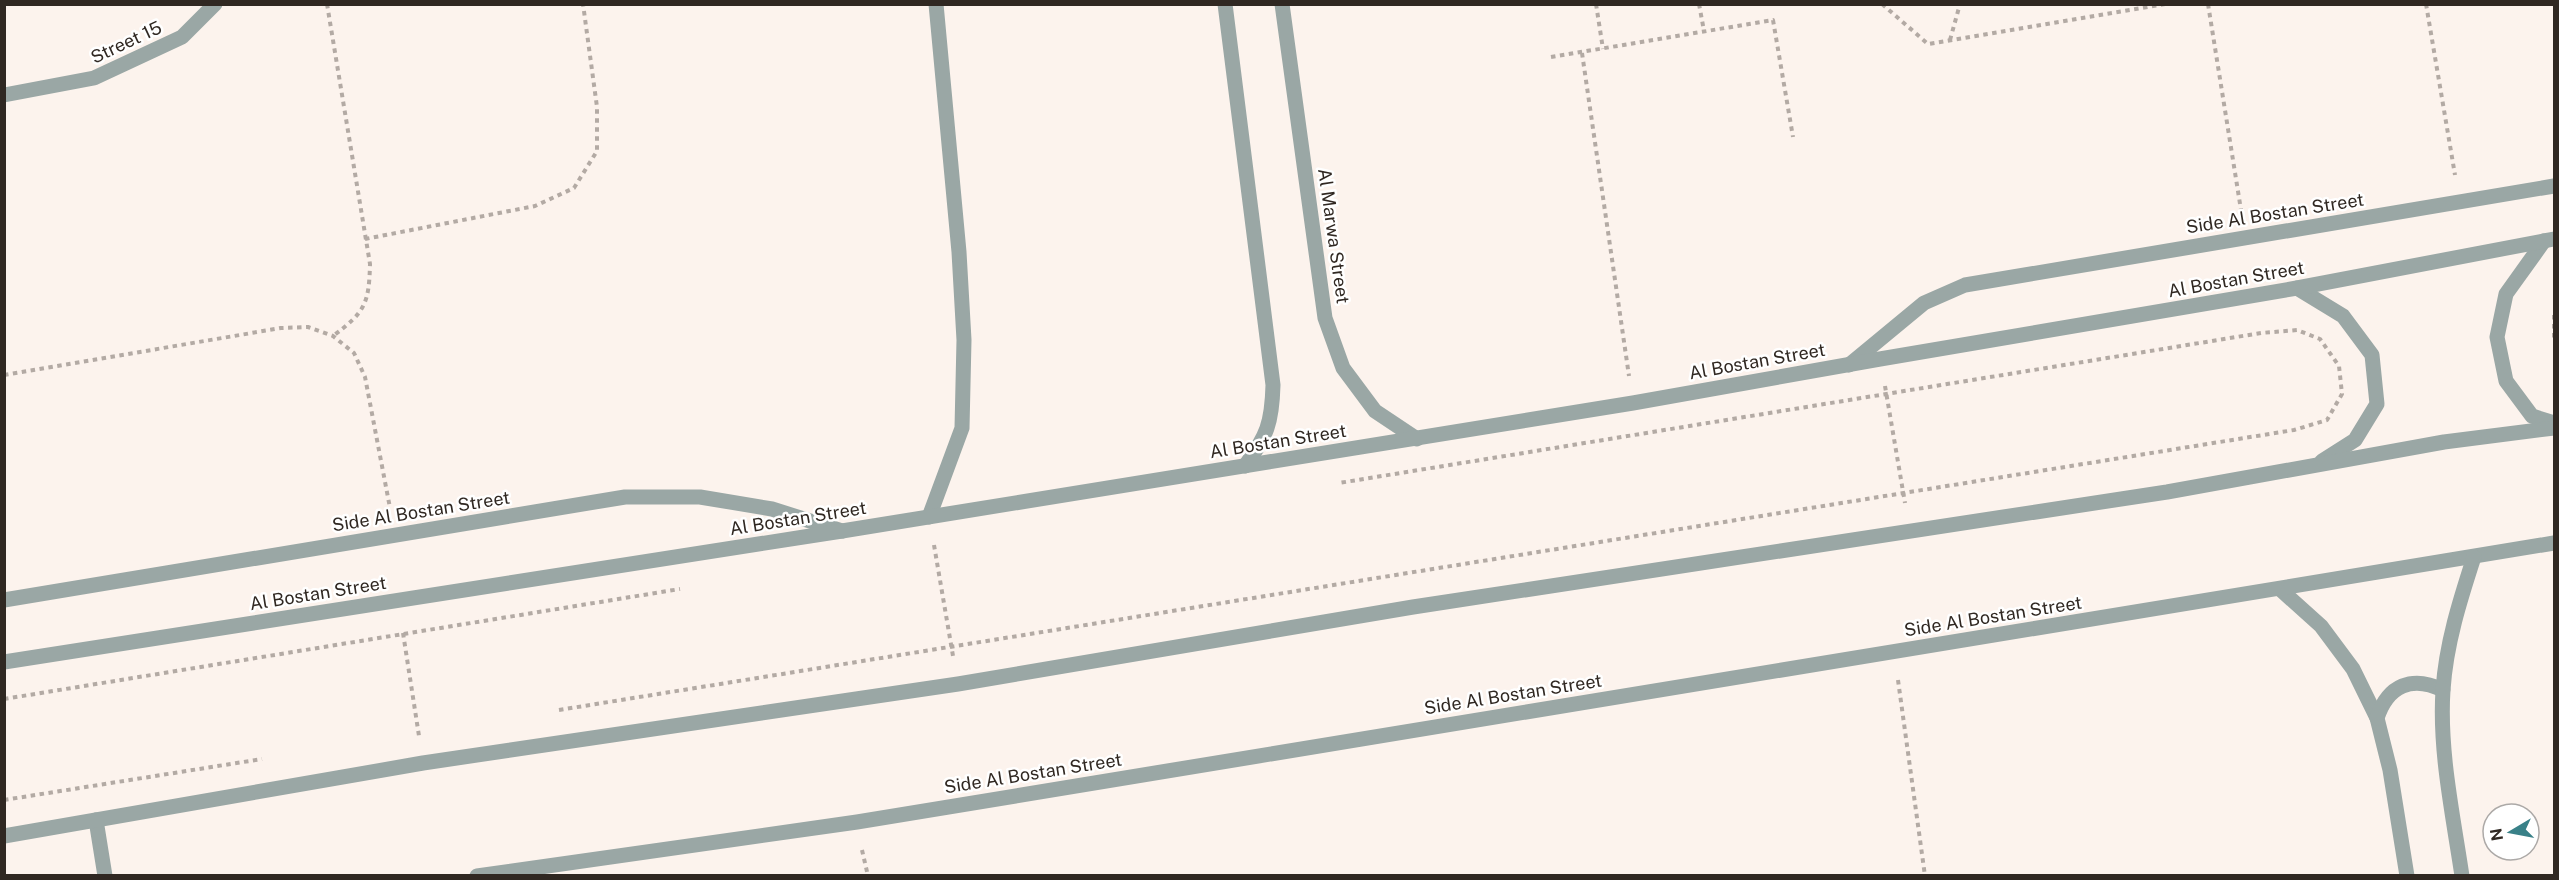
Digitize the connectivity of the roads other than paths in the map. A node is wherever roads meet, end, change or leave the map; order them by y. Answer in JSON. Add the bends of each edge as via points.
{"nodes":[{"id":1,"x":215,"y":4,"type":"edge"},
{"id":2,"x":936,"y":4,"type":"edge"},
{"id":3,"x":1225,"y":4,"type":"edge"},
{"id":4,"x":1282,"y":4,"type":"edge"},
{"id":5,"x":4,"y":95,"type":"edge"},
{"id":6,"x":2554,"y":186,"type":"edge"},
{"id":7,"x":2549,"y":240,"type":"edge"},
{"id":8,"x":2296,"y":288,"type":"junction"},
{"id":9,"x":1848,"y":365,"type":"junction"},
{"id":10,"x":2554,"y":423,"type":"edge"},
{"id":11,"x":2554,"y":428,"type":"edge"},
{"id":12,"x":1417,"y":439,"type":"junction"},
{"id":13,"x":1245,"y":466,"type":"junction"},
{"id":14,"x":2315,"y":466,"type":"junction"},
{"id":15,"x":929,"y":517,"type":"junction"},
{"id":16,"x":842,"y":531,"type":"junction"},
{"id":17,"x":2554,"y":543,"type":"edge"},
{"id":18,"x":2474,"y":556,"type":"junction"},
{"id":19,"x":2281,"y":590,"type":"junction"},
{"id":20,"x":4,"y":600,"type":"edge"},
{"id":21,"x":4,"y":662,"type":"edge"},
{"id":22,"x":2443,"y":690,"type":"junction"},
{"id":23,"x":2377,"y":718,"type":"junction"},
{"id":24,"x":96,"y":820,"type":"junction"},
{"id":25,"x":4,"y":836,"type":"edge"},
{"id":26,"x":498,"y":874,"type":"edge"},
{"id":27,"x":105,"y":876,"type":"edge"},
{"id":28,"x":477,"y":876,"type":"edge"},
{"id":29,"x":2407,"y":876,"type":"edge"},
{"id":30,"x":2462,"y":876,"type":"edge"}],
"edges":[{"from":1,"to":5,"type":"street","name":"Street 15","via":[[182,37],[94,78]]},
{"from":2,"to":15,"type":"street","via":[[964,340],[962,428]]},
{"from":3,"to":13,"type":"street","via":[[1273,385],[1272,415],[1262,443]]},
{"from":4,"to":12,"type":"street","name":"Al Marwa Street","via":[[1325,318],[1343,368],[1375,411]]},
{"from":6,"to":9,"type":"street","name":"Side Al Bostan Street","via":[[1965,285],[1924,303]]},
{"from":7,"to":8,"type":"street","name":"Al Bostan Street"},
{"from":7,"to":10,"type":"street","via":[[2506,294],[2497,337],[2506,381],[2532,417]]},
{"from":8,"to":9,"type":"street","name":"Al Bostan Street"},
{"from":8,"to":14,"type":"street","via":[[2343,316],[2372,355],[2377,404],[2355,440]]},
{"from":9,"to":12,"type":"street","name":"Al Bostan Street"},
{"from":11,"to":14,"type":"street","via":[[2444,442]]},
{"from":12,"to":13,"type":"street","name":"Al Bostan Street"},
{"from":13,"to":15,"type":"street","name":"Al Bostan Street"},
{"from":14,"to":24,"type":"street","via":[[1413,607],[958,684],[423,763]]},
{"from":15,"to":16,"type":"street","name":"Al Bostan Street"},
{"from":16,"to":20,"type":"street","name":"Side Al Bostan Street","via":[[772,509],[700,497],[626,497]]},
{"from":16,"to":21,"type":"street","name":"Al Bostan Street"},
{"from":17,"to":18,"type":"street","name":"Side Al Bostan Street"},
{"from":18,"to":19,"type":"street","name":"Side Al Bostan Street"},
{"from":18,"to":22,"type":"street","via":[[2453,622]]},
{"from":19,"to":23,"type":"street","via":[[2321,626],[2353,669]]},
{"from":19,"to":26,"type":"street","name":"Side Al Bostan Street","via":[[857,822]]},
{"from":22,"to":23,"type":"street","via":[[2430,684],[2403,686],[2382,704]]},
{"from":22,"to":30,"type":"street","via":[[2445,758]]},
{"from":23,"to":29,"type":"street","via":[[2390,770]]},
{"from":24,"to":25,"type":"street"},
{"from":24,"to":27,"type":"street"},
{"from":26,"to":28,"type":"street","name":"Side Al Bostan Street"}]}
